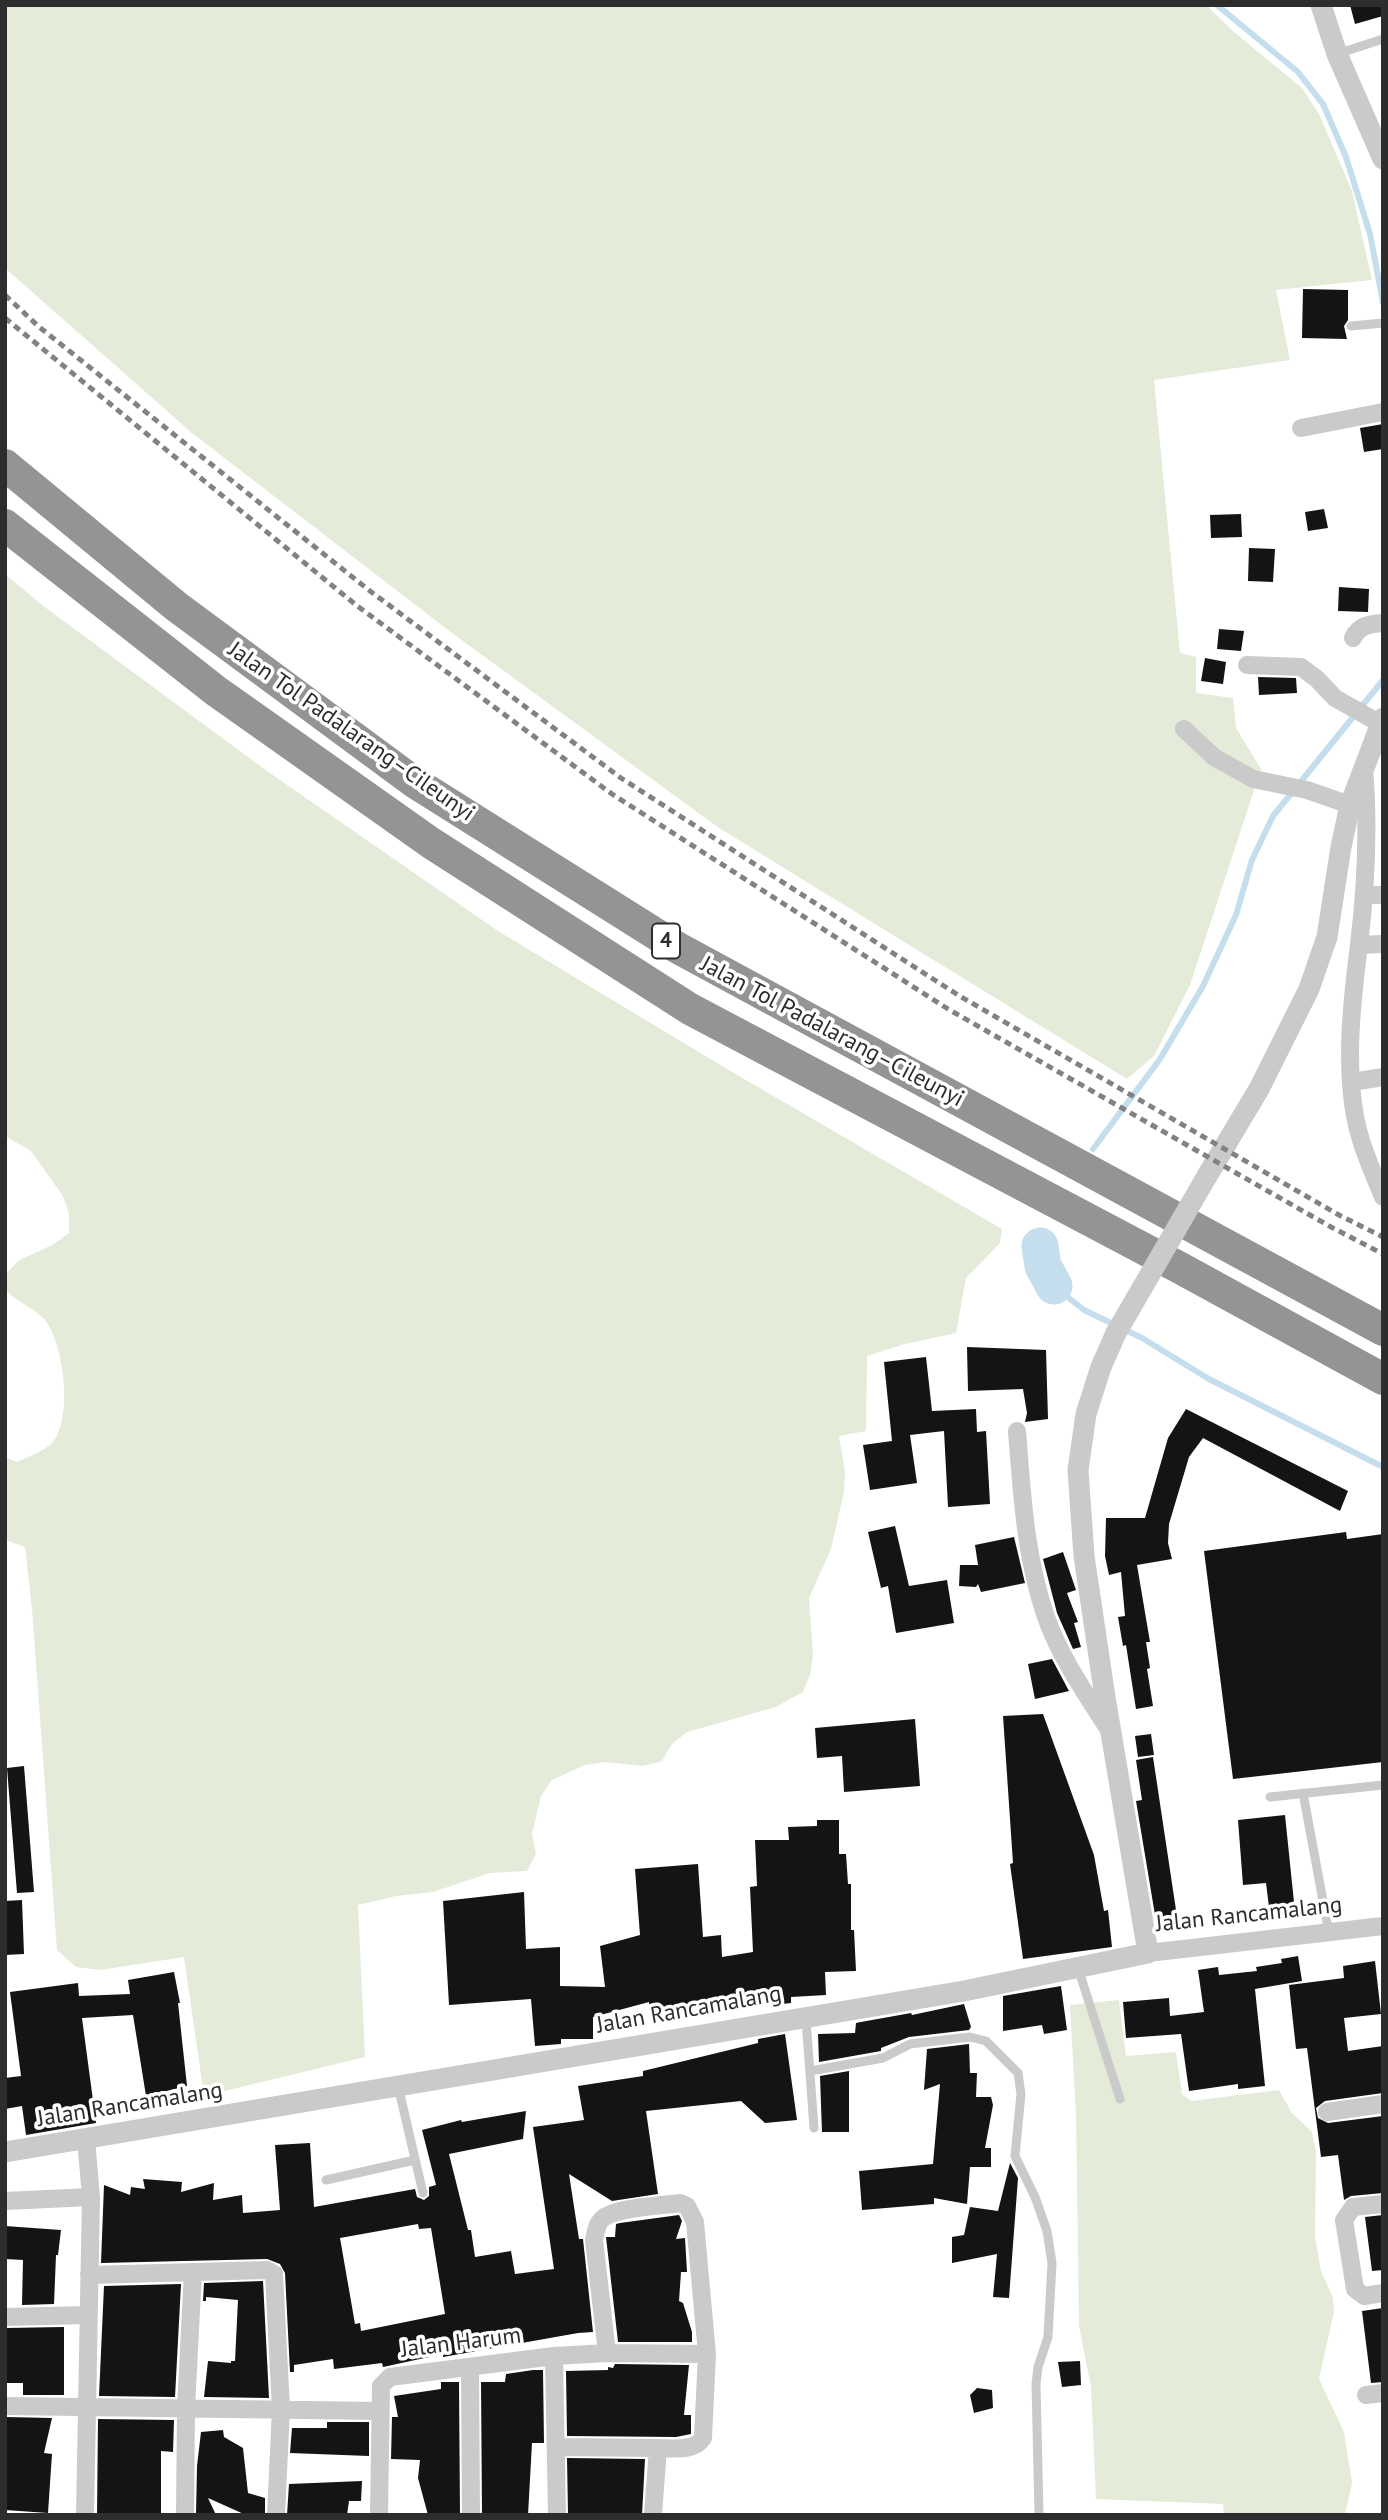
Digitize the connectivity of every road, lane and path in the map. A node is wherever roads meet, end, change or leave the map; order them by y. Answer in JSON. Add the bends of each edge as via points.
{"nodes":[{"id":1,"x":1321,"y":5,"type":"edge"},
{"id":2,"x":1383,"y":38,"type":"edge"},
{"id":3,"x":1337,"y":54,"type":"junction"},
{"id":4,"x":1383,"y":159,"type":"edge"},
{"id":5,"x":1378,"y":324,"type":"edge"},
{"id":6,"x":1351,"y":326,"type":"dead end"},
{"id":7,"x":1383,"y":412,"type":"edge"},
{"id":8,"x":1301,"y":428,"type":"dead end"},
{"id":9,"x":5,"y":465,"type":"edge"},
{"id":10,"x":5,"y":525,"type":"edge"},
{"id":11,"x":1383,"y":623,"type":"edge"},
{"id":12,"x":1353,"y":638,"type":"dead end"},
{"id":13,"x":1247,"y":666,"type":"dead end"},
{"id":14,"x":1375,"y":719,"type":"edge"},
{"id":15,"x":1184,"y":729,"type":"dead end"},
{"id":16,"x":1364,"y":767,"type":"junction"},
{"id":17,"x":1350,"y":805,"type":"junction"},
{"id":18,"x":1375,"y":820,"type":"edge"},
{"id":19,"x":1364,"y":895,"type":"junction"},
{"id":20,"x":1383,"y":895,"type":"edge"},
{"id":21,"x":1383,"y":944,"type":"edge"},
{"id":22,"x":1359,"y":945,"type":"junction"},
{"id":23,"x":1383,"y":1077,"type":"edge"},
{"id":24,"x":1352,"y":1082,"type":"junction"},
{"id":25,"x":1377,"y":1167,"type":"edge"},
{"id":26,"x":1383,"y":1197,"type":"edge"},
{"id":27,"x":1383,"y":1330,"type":"edge"},
{"id":28,"x":1383,"y":1380,"type":"edge"},
{"id":29,"x":1017,"y":1431,"type":"dead end"},
{"id":30,"x":1110,"y":1732,"type":"junction"},
{"id":31,"x":1383,"y":1785,"type":"edge"},
{"id":32,"x":1303,"y":1793,"type":"junction"},
{"id":33,"x":1270,"y":1797,"type":"dead end"},
{"id":34,"x":1383,"y":1926,"type":"edge"},
{"id":35,"x":1329,"y":1933,"type":"junction"},
{"id":36,"x":1147,"y":1953,"type":"junction"},
{"id":37,"x":1078,"y":1966,"type":"junction"},
{"id":38,"x":806,"y":2017,"type":"junction"},
{"id":39,"x":810,"y":2071,"type":"junction"},
{"id":40,"x":399,"y":2091,"type":"junction"},
{"id":41,"x":1120,"y":2099,"type":"dead end"},
{"id":42,"x":1383,"y":2104,"type":"edge"},
{"id":43,"x":1327,"y":2112,"type":"dead end"},
{"id":44,"x":814,"y":2128,"type":"dead end"},
{"id":45,"x":86,"y":2147,"type":"junction"},
{"id":46,"x":5,"y":2152,"type":"edge"},
{"id":47,"x":415,"y":2160,"type":"junction"},
{"id":48,"x":326,"y":2180,"type":"dead end"},
{"id":49,"x":90,"y":2189,"type":"junction"},
{"id":50,"x":424,"y":2193,"type":"dead end"},
{"id":51,"x":5,"y":2201,"type":"edge"},
{"id":52,"x":1383,"y":2204,"type":"edge"},
{"id":53,"x":193,"y":2272,"type":"junction"},
{"id":54,"x":89,"y":2275,"type":"junction"},
{"id":55,"x":1383,"y":2293,"type":"edge"},
{"id":56,"x":89,"y":2315,"type":"junction"},
{"id":57,"x":5,"y":2317,"type":"edge"},
{"id":58,"x":607,"y":2353,"type":"junction"},
{"id":59,"x":707,"y":2354,"type":"junction"},
{"id":60,"x":554,"y":2356,"type":"junction"},
{"id":61,"x":470,"y":2368,"type":"junction"},
{"id":62,"x":5,"y":2406,"type":"edge"},
{"id":63,"x":87,"y":2406,"type":"junction"},
{"id":64,"x":186,"y":2408,"type":"junction"},
{"id":65,"x":281,"y":2409,"type":"junction"},
{"id":66,"x":380,"y":2411,"type":"junction"},
{"id":67,"x":556,"y":2447,"type":"junction"},
{"id":68,"x":658,"y":2448,"type":"junction"},
{"id":69,"x":85,"y":2515,"type":"edge"},
{"id":70,"x":185,"y":2515,"type":"edge"},
{"id":71,"x":276,"y":2515,"type":"edge"},
{"id":72,"x":379,"y":2515,"type":"edge"},
{"id":73,"x":471,"y":2515,"type":"edge"},
{"id":74,"x":557,"y":2515,"type":"edge"},
{"id":75,"x":653,"y":2515,"type":"edge"},
{"id":76,"x":1039,"y":2515,"type":"edge"}],
"edges":[{"from":1,"to":3,"type":"street"},
{"from":2,"to":3,"type":"lane"},
{"from":3,"to":4,"type":"street"},
{"from":5,"to":6,"type":"lane"},
{"from":7,"to":8,"type":"street"},
{"from":9,"to":27,"type":"highway","name":"Jalan Tol Padalarang–Cileunyi","number":"4","via":[[177,607],[414,782],[678,948]]},
{"from":10,"to":28,"type":"highway","name":"Jalan Tol Padalarang–Cileunyi","number":"4","via":[[228,699],[431,843],[690,1009]]},
{"from":11,"to":12,"type":"street","via":[[1363,626]]},
{"from":13,"to":14,"type":"street","via":[[1301,667],[1346,706]]},
{"from":14,"to":16,"type":"street"},
{"from":15,"to":17,"type":"street","via":[[1214,757],[1253,779]]},
{"from":16,"to":17,"type":"street"},
{"from":16,"to":18,"type":"street"},
{"from":17,"to":30,"type":"street","bridge":true,"via":[[1327,937],[1309,989],[1259,1089],[1116,1333],[1086,1414],[1078,1470],[1084,1556]]},
{"from":18,"to":19,"type":"street"},
{"from":19,"to":20,"type":"street"},
{"from":19,"to":22,"type":"street"},
{"from":21,"to":22,"type":"street"},
{"from":22,"to":24,"type":"street","via":[[1350,1015]]},
{"from":23,"to":24,"type":"street"},
{"from":24,"to":25,"type":"street","via":[[1354,1113]]},
{"from":25,"to":26,"type":"street"},
{"from":29,"to":30,"type":"street","via":[[1029,1554],[1046,1618]]},
{"from":30,"to":36,"type":"street"},
{"from":31,"to":32,"type":"lane"},
{"from":32,"to":33,"type":"lane"},
{"from":32,"to":35,"type":"lane"},
{"from":34,"to":35,"type":"street","name":"Jalan Rancamalang"},
{"from":35,"to":36,"type":"street","name":"Jalan Rancamalang"},
{"from":36,"to":37,"type":"street","name":"Jalan Rancamalang"},
{"from":37,"to":38,"type":"street","name":"Jalan Rancamalang","via":[[964,1991]]},
{"from":37,"to":41,"type":"lane"},
{"from":38,"to":39,"type":"lane"},
{"from":38,"to":40,"type":"street","name":"Jalan Rancamalang"},
{"from":39,"to":44,"type":"lane"},
{"from":39,"to":76,"type":"lane","via":[[883,2058],[910,2044],[970,2037],[986,2041],[1018,2073],[1021,2094],[1015,2156],[1047,2231],[1052,2263],[1048,2337],[1036,2384]]},
{"from":40,"to":45,"type":"street","name":"Jalan Rancamalang"},
{"from":40,"to":47,"type":"lane"},
{"from":42,"to":43,"type":"street"},
{"from":45,"to":46,"type":"street","name":"Jalan Rancamalang"},
{"from":45,"to":49,"type":"street"},
{"from":47,"to":48,"type":"lane"},
{"from":47,"to":50,"type":"lane"},
{"from":49,"to":51,"type":"street"},
{"from":49,"to":54,"type":"street"},
{"from":52,"to":55,"type":"street","via":[[1353,2207],[1344,2220],[1355,2289],[1364,2296]]},
{"from":53,"to":54,"type":"street"},
{"from":53,"to":64,"type":"street"},
{"from":53,"to":65,"type":"street","via":[[267,2270],[274,2274]]},
{"from":54,"to":56,"type":"street"},
{"from":56,"to":57,"type":"street"},
{"from":56,"to":63,"type":"street"},
{"from":58,"to":59,"type":"street","name":"Jalan Harum"},
{"from":58,"to":59,"type":"street","via":[[596,2227],[612,2213],[680,2203],[687,2206],[695,2222]]},
{"from":58,"to":60,"type":"street","name":"Jalan Harum"},
{"from":59,"to":68,"type":"street","via":[[703,2438],[692,2448]]},
{"from":60,"to":61,"type":"street","name":"Jalan Harum"},
{"from":60,"to":67,"type":"street"},
{"from":61,"to":66,"type":"street","name":"Jalan Harum","via":[[390,2377],[381,2386]]},
{"from":61,"to":73,"type":"street"},
{"from":62,"to":63,"type":"street"},
{"from":63,"to":64,"type":"street"},
{"from":63,"to":69,"type":"street"},
{"from":64,"to":65,"type":"street"},
{"from":64,"to":70,"type":"street"},
{"from":65,"to":66,"type":"street"},
{"from":65,"to":71,"type":"street"},
{"from":66,"to":72,"type":"street","name":"Jalan Harum"},
{"from":67,"to":68,"type":"street"},
{"from":67,"to":74,"type":"street"},
{"from":68,"to":75,"type":"street"}]}
